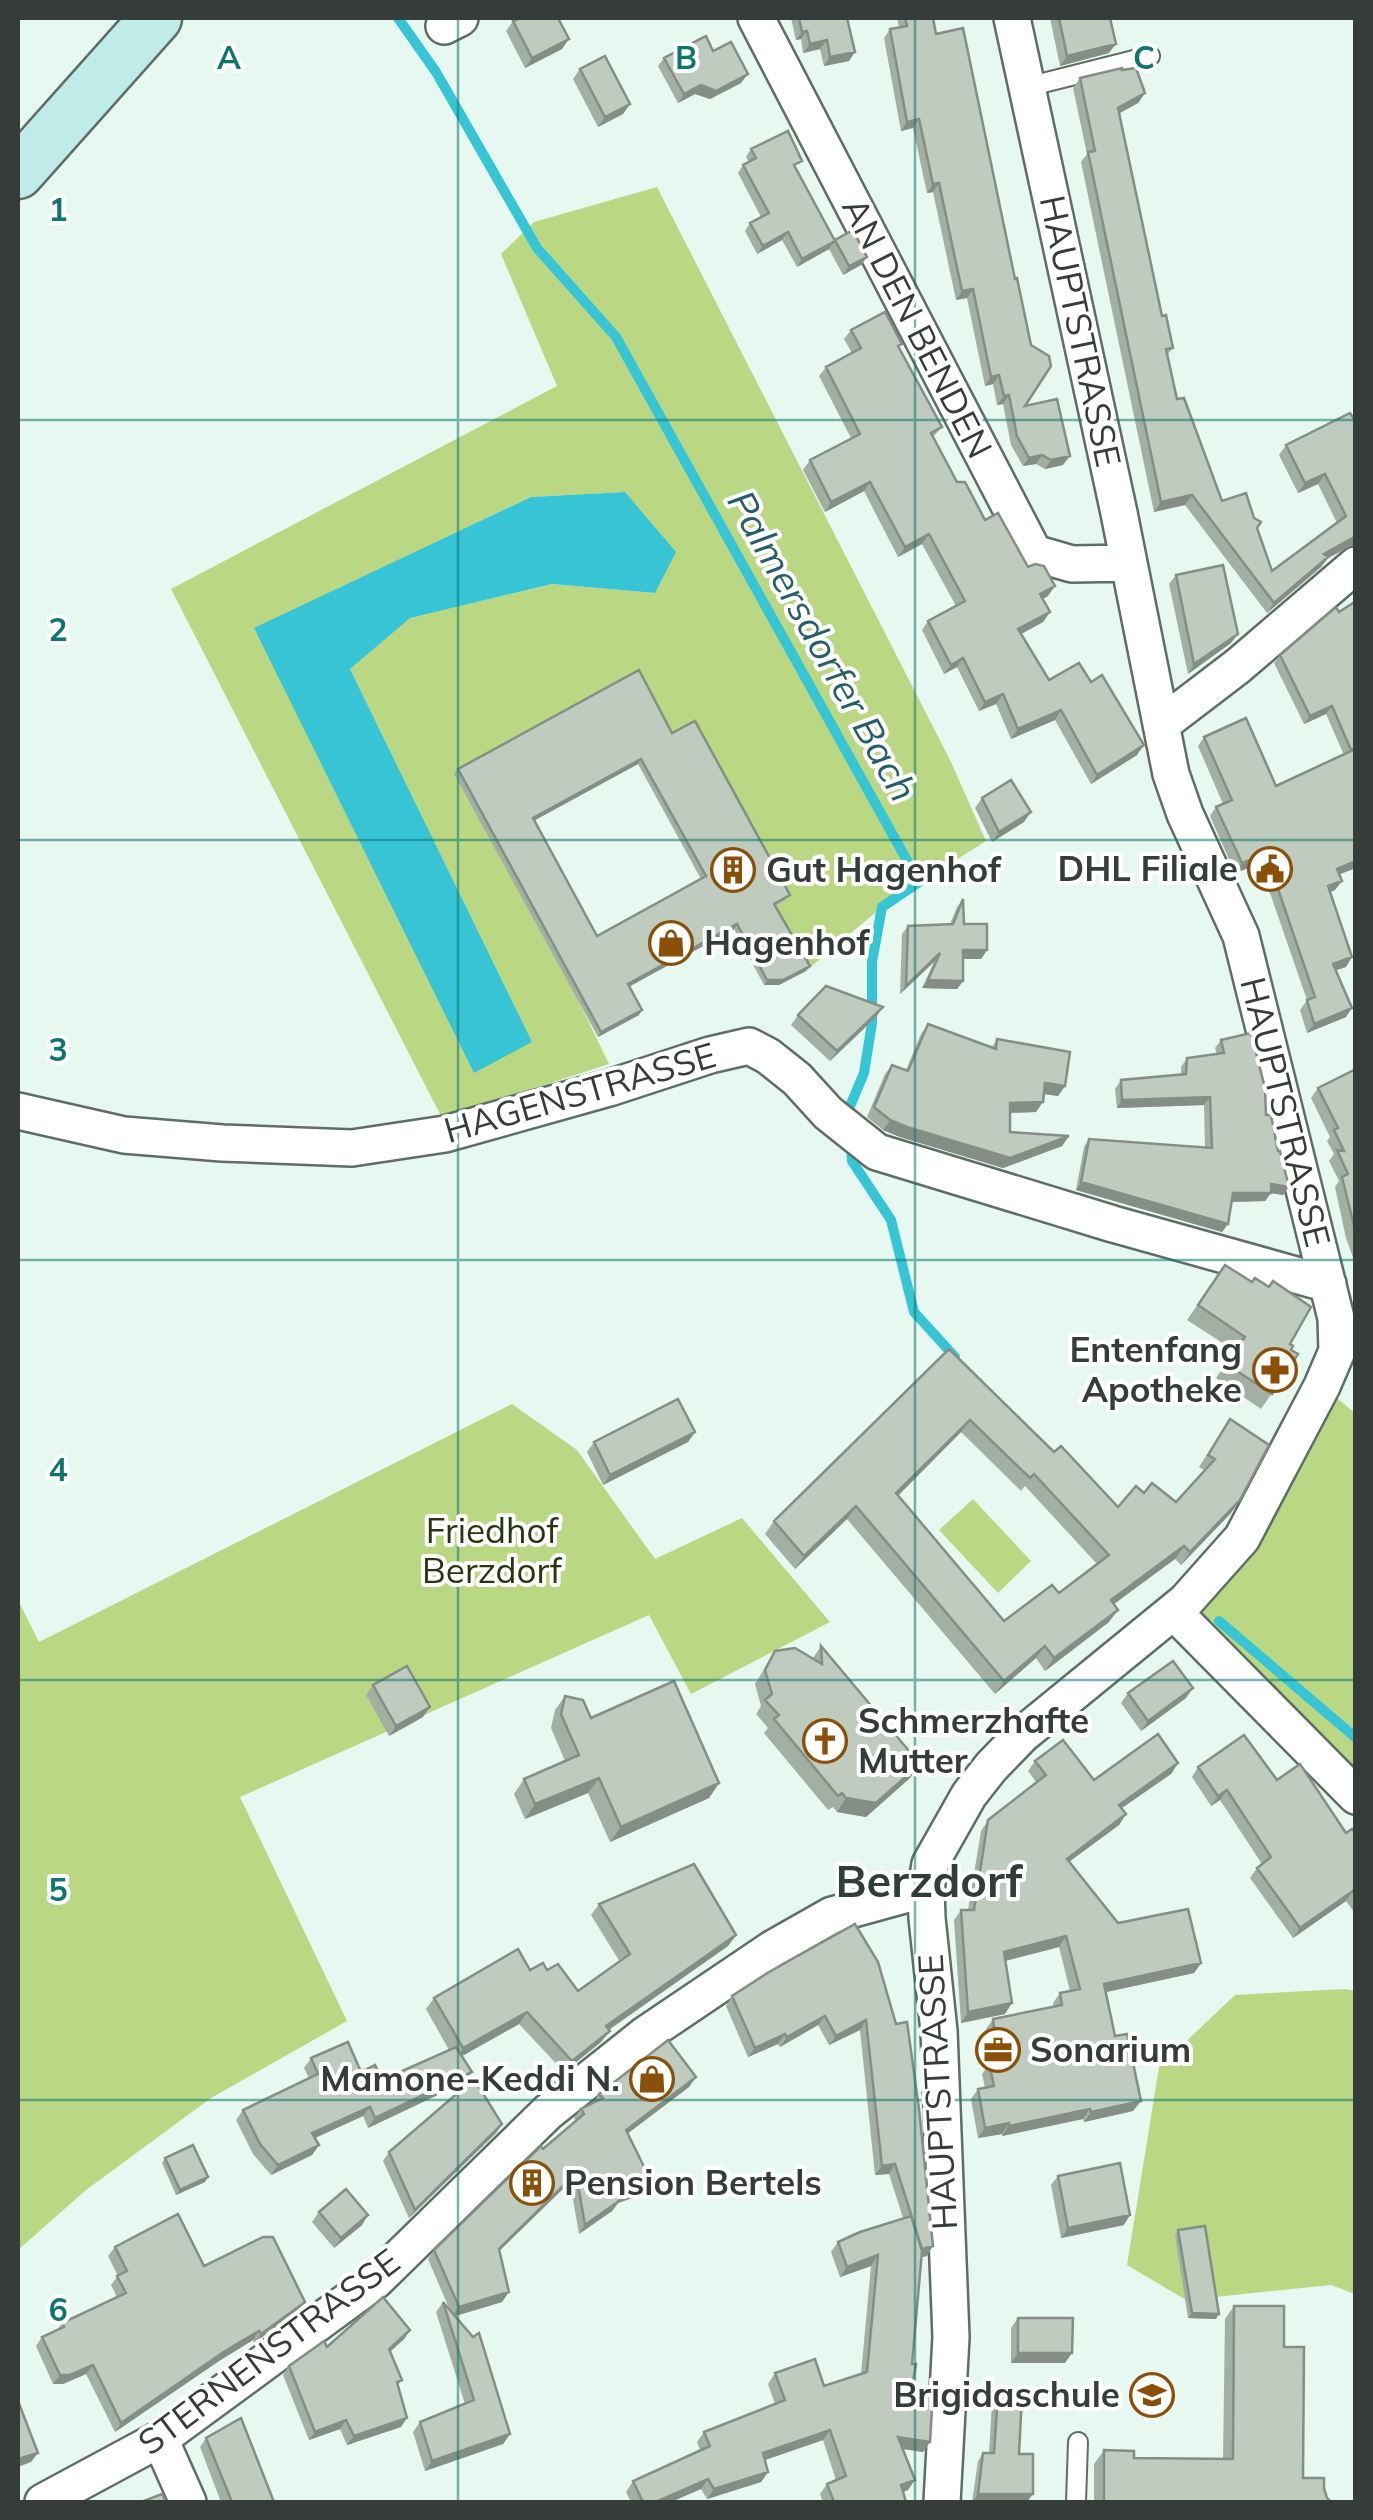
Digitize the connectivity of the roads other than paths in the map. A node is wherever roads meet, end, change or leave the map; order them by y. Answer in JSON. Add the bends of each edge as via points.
{"nodes":[{"id":1,"x":156,"y":18,"type":"edge"},
{"id":2,"x":756,"y":18,"type":"edge"},
{"id":3,"x":1012,"y":18,"type":"edge"},
{"id":4,"x":1150,"y":56,"type":"dead end"},
{"id":5,"x":1027,"y":87,"type":"junction"},
{"id":6,"x":18,"y":174,"type":"edge"},
{"id":7,"x":1130,"y":563,"type":"junction"},
{"id":8,"x":1356,"y":565,"type":"edge"},
{"id":9,"x":1162,"y":724,"type":"junction"},
{"id":10,"x":18,"y":1112,"type":"edge"},
{"id":11,"x":1328,"y":1284,"type":"junction"},
{"id":12,"x":1346,"y":1347,"type":"edge"},
{"id":13,"x":1174,"y":1612,"type":"junction"},
{"id":14,"x":1356,"y":1796,"type":"edge"},
{"id":15,"x":926,"y":1888,"type":"junction"},
{"id":16,"x":160,"y":2439,"type":"junction"},
{"id":17,"x":1078,"y":2442,"type":"dead end"},
{"id":18,"x":44,"y":2502,"type":"edge"},
{"id":19,"x":188,"y":2502,"type":"edge"},
{"id":20,"x":942,"y":2502,"type":"edge"},
{"id":21,"x":1076,"y":2502,"type":"edge"}],
"edges":[{"from":1,"to":6,"type":"main road"},
{"from":2,"to":7,"type":"street","name":"AN DEN BENDEN","via":[[1034,554],[1072,564]]},
{"from":3,"to":5,"type":"street","name":"HAUPTSTRASSE"},
{"from":4,"to":5,"type":"lane"},
{"from":5,"to":7,"type":"street","name":"HAUPTSTRASSE"},
{"from":7,"to":9,"type":"street","name":"HAUPTSTRASSE"},
{"from":8,"to":9,"type":"street"},
{"from":9,"to":11,"type":"street","name":"HAUPTSTRASSE","via":[[1171,774],[1241,936]]},
{"from":10,"to":11,"type":"street","name":"HAGENSTRASSE","via":[[124,1135],[352,1148],[445,1134],[750,1046],[877,1152]]},
{"from":11,"to":12,"type":"street","name":"HAUPTSTRASSE"},
{"from":12,"to":13,"type":"street","name":"HAUPTSTRASSE","via":[[1248,1528]]},
{"from":13,"to":14,"type":"street"},
{"from":13,"to":15,"type":"street","name":"HAUPTSTRASSE","via":[[991,1767],[930,1864]]},
{"from":15,"to":16,"type":"street","name":"STERNENSTRASSE","via":[[832,1915],[646,2034],[548,2112],[376,2281]]},
{"from":15,"to":20,"type":"street","name":"HAUPTSTRASSE","via":[[940,2031],[951,2337]]},
{"from":16,"to":18,"type":"street","name":"STERNENSTRASSE"},
{"from":16,"to":19,"type":"street"},
{"from":17,"to":21,"type":"lane"}]}
